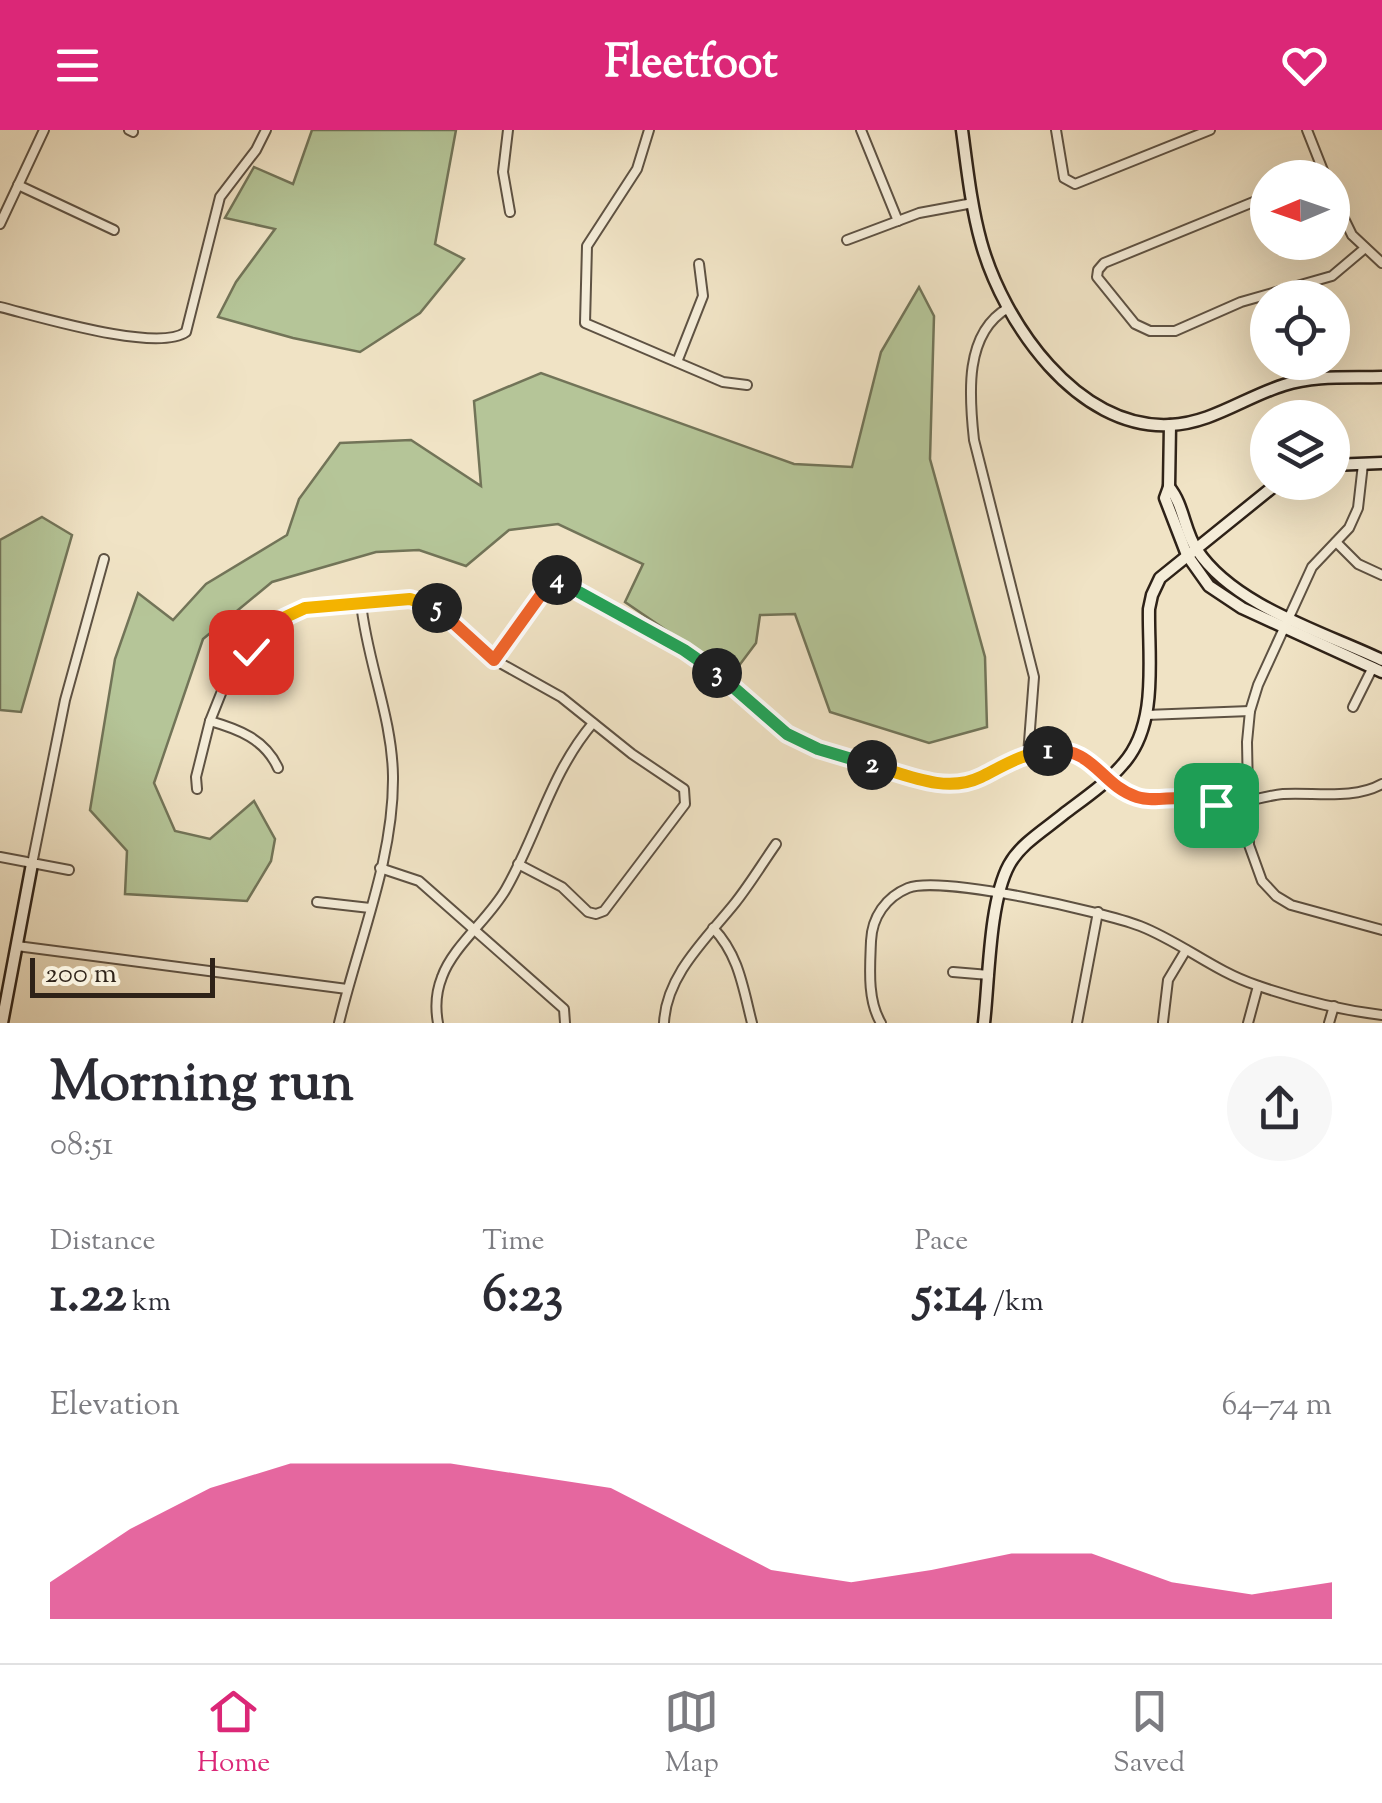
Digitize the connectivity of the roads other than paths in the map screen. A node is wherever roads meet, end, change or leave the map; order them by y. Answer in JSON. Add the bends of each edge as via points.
{"nodes":[{"id":1,"x":44,"y":130,"type":"edge"},
{"id":2,"x":266,"y":130,"type":"edge"},
{"id":3,"x":508,"y":130,"type":"edge"},
{"id":4,"x":650,"y":130,"type":"edge"},
{"id":5,"x":860,"y":130,"type":"edge"},
{"id":6,"x":962,"y":130,"type":"edge"},
{"id":7,"x":1056,"y":130,"type":"edge"},
{"id":8,"x":1210,"y":130,"type":"edge"},
{"id":9,"x":1307,"y":130,"type":"edge"},
{"id":10,"x":1319,"y":160,"type":"edge"},
{"id":11,"x":18,"y":185,"type":"junction"},
{"id":12,"x":973,"y":202,"type":"junction"},
{"id":13,"x":1250,"y":203,"type":"edge"},
{"id":14,"x":510,"y":212,"type":"dead end"},
{"id":15,"x":898,"y":221,"type":"junction"},
{"id":16,"x":0,"y":224,"type":"edge"},
{"id":17,"x":114,"y":230,"type":"dead end"},
{"id":18,"x":1350,"y":231,"type":"edge"},
{"id":19,"x":847,"y":240,"type":"dead end"},
{"id":20,"x":1364,"y":249,"type":"junction"},
{"id":21,"x":698,"y":264,"type":"dead end"},
{"id":22,"x":1382,"y":264,"type":"edge"},
{"id":23,"x":0,"y":307,"type":"edge"},
{"id":24,"x":1008,"y":308,"type":"junction"},
{"id":25,"x":677,"y":362,"type":"junction"},
{"id":26,"x":1382,"y":377,"type":"edge"},
{"id":27,"x":747,"y":385,"type":"dead end"},
{"id":28,"x":1170,"y":425,"type":"junction"},
{"id":29,"x":1382,"y":463,"type":"edge"},
{"id":30,"x":1350,"y":464,"type":"edge"},
{"id":31,"x":1363,"y":464,"type":"junction"},
{"id":32,"x":1257,"y":500,"type":"edge"},
{"id":33,"x":1336,"y":542,"type":"junction"},
{"id":34,"x":1192,"y":552,"type":"junction"},
{"id":35,"x":104,"y":559,"type":"dead end"},
{"id":36,"x":1382,"y":576,"type":"edge"},
{"id":37,"x":361,"y":603,"type":"junction"},
{"id":38,"x":1288,"y":623,"type":"junction"},
{"id":39,"x":494,"y":660,"type":"junction"},
{"id":40,"x":1379,"y":666,"type":"edge"},
{"id":41,"x":1353,"y":707,"type":"dead end"},
{"id":42,"x":1250,"y":711,"type":"junction"},
{"id":43,"x":1146,"y":715,"type":"junction"},
{"id":44,"x":210,"y":721,"type":"junction"},
{"id":45,"x":593,"y":723,"type":"junction"},
{"id":46,"x":1028,"y":755,"type":"junction"},
{"id":47,"x":278,"y":768,"type":"dead end"},
{"id":48,"x":1109,"y":779,"type":"junction"},
{"id":49,"x":1382,"y":784,"type":"edge"},
{"id":50,"x":197,"y":790,"type":"dead end"},
{"id":51,"x":1248,"y":800,"type":"junction"},
{"id":52,"x":776,"y":844,"type":"dead end"},
{"id":53,"x":0,"y":856,"type":"edge"},
{"id":54,"x":32,"y":864,"type":"junction"},
{"id":55,"x":518,"y":864,"type":"junction"},
{"id":56,"x":380,"y":868,"type":"junction"},
{"id":57,"x":68,"y":870,"type":"dead end"},
{"id":58,"x":1292,"y":890,"type":"dead end"},
{"id":59,"x":998,"y":894,"type":"junction"},
{"id":60,"x":1286,"y":901,"type":"junction"},
{"id":61,"x":317,"y":902,"type":"dead end"},
{"id":62,"x":370,"y":908,"type":"junction"},
{"id":63,"x":1098,"y":912,"type":"junction"},
{"id":64,"x":1382,"y":918,"type":"edge"},
{"id":65,"x":712,"y":928,"type":"junction"},
{"id":66,"x":1380,"y":930,"type":"edge"},
{"id":67,"x":476,"y":931,"type":"junction"},
{"id":68,"x":17,"y":946,"type":"junction"},
{"id":69,"x":1186,"y":950,"type":"junction"},
{"id":70,"x":953,"y":972,"type":"dead end"},
{"id":71,"x":989,"y":975,"type":"junction"},
{"id":72,"x":1258,"y":986,"type":"junction"},
{"id":73,"x":347,"y":989,"type":"junction"},
{"id":74,"x":1334,"y":1006,"type":"junction"},
{"id":75,"x":1382,"y":1015,"type":"edge"},
{"id":76,"x":1163,"y":1022,"type":"edge"},
{"id":77,"x":2,"y":1023,"type":"edge"},
{"id":78,"x":339,"y":1023,"type":"edge"},
{"id":79,"x":438,"y":1023,"type":"edge"},
{"id":80,"x":565,"y":1023,"type":"edge"},
{"id":81,"x":664,"y":1023,"type":"edge"},
{"id":82,"x":752,"y":1023,"type":"edge"},
{"id":83,"x":881,"y":1023,"type":"edge"},
{"id":84,"x":984,"y":1023,"type":"edge"},
{"id":85,"x":1077,"y":1023,"type":"edge"},
{"id":86,"x":1248,"y":1023,"type":"edge"},
{"id":87,"x":1329,"y":1023,"type":"edge"}],
"edges":[{"from":1,"to":11,"type":"street"},
{"from":2,"to":23,"type":"street","via":[[220,197],[186,332],[179,337],[137,338]]},
{"from":3,"to":14,"type":"street","via":[[504,172]]},
{"from":4,"to":25,"type":"street","via":[[637,168],[587,246],[584,324]]},
{"from":5,"to":15,"type":"street"},
{"from":6,"to":12,"type":"street"},
{"from":7,"to":8,"type":"street","via":[[1064,178],[1075,184]]},
{"from":9,"to":10,"type":"street"},
{"from":11,"to":16,"type":"street"},
{"from":11,"to":17,"type":"street"},
{"from":12,"to":15,"type":"street"},
{"from":12,"to":24,"type":"street"},
{"from":13,"to":20,"type":"street","via":[[1104,263],[1100,282],[1136,324],[1175,331],[1241,302],[1332,276]]},
{"from":15,"to":19,"type":"street"},
{"from":18,"to":20,"type":"street"},
{"from":20,"to":22,"type":"street"},
{"from":21,"to":25,"type":"street","via":[[703,296]]},
{"from":24,"to":28,"type":"street","via":[[1054,372],[1091,405],[1120,418]]},
{"from":24,"to":46,"type":"street","via":[[979,337],[972,416],[1034,678]]},
{"from":25,"to":27,"type":"street"},
{"from":26,"to":28,"type":"street","via":[[1298,381],[1208,418]]},
{"from":28,"to":34,"type":"street","via":[[1165,498]]},
{"from":29,"to":31,"type":"street"},
{"from":30,"to":31,"type":"street"},
{"from":31,"to":33,"type":"street","via":[[1358,508]]},
{"from":32,"to":34,"type":"street"},
{"from":33,"to":36,"type":"street"},
{"from":33,"to":38,"type":"street","via":[[1312,567]]},
{"from":34,"to":38,"type":"street","via":[[1210,586],[1242,608]]},
{"from":34,"to":43,"type":"street","via":[[1160,578],[1152,595]]},
{"from":35,"to":54,"type":"street","via":[[64,700]]},
{"from":37,"to":39,"type":"street","via":[[410,599],[440,610]]},
{"from":37,"to":44,"type":"street","via":[[305,608],[279,620],[226,681]]},
{"from":37,"to":56,"type":"street","via":[[393,776]]},
{"from":38,"to":40,"type":"street"},
{"from":38,"to":42,"type":"street"},
{"from":39,"to":45,"type":"street","via":[[561,696]]},
{"from":39,"to":46,"type":"street","via":[[553,578],[684,650],[787,734],[818,749],[947,784]]},
{"from":40,"to":41,"type":"street"},
{"from":42,"to":43,"type":"street"},
{"from":42,"to":51,"type":"street"},
{"from":43,"to":48,"type":"street","via":[[1126,761]]},
{"from":44,"to":47,"type":"street","via":[[247,734]]},
{"from":44,"to":50,"type":"street"},
{"from":45,"to":55,"type":"street","via":[[560,768]]},
{"from":45,"to":55,"type":"street","via":[[684,789],[686,804],[596,914]]},
{"from":46,"to":48,"type":"street","via":[[1062,749],[1089,760]]},
{"from":48,"to":51,"type":"street","via":[[1142,799],[1216,805]]},
{"from":48,"to":59,"type":"street","via":[[1023,847]]},
{"from":49,"to":51,"type":"street"},
{"from":51,"to":60,"type":"street","via":[[1250,856],[1262,881]]},
{"from":52,"to":65,"type":"street"},
{"from":53,"to":54,"type":"street"},
{"from":54,"to":57,"type":"street"},
{"from":54,"to":68,"type":"street"},
{"from":55,"to":67,"type":"street"},
{"from":56,"to":62,"type":"street"},
{"from":56,"to":67,"type":"street","via":[[419,881]]},
{"from":58,"to":60,"type":"street"},
{"from":59,"to":63,"type":"street"},
{"from":59,"to":71,"type":"street"},
{"from":59,"to":83,"type":"street","via":[[932,885],[911,887],[884,904],[871,938],[872,1001]]},
{"from":60,"to":66,"type":"street"},
{"from":61,"to":62,"type":"street"},
{"from":62,"to":73,"type":"street"},
{"from":63,"to":69,"type":"street"},
{"from":63,"to":85,"type":"street"},
{"from":64,"to":66,"type":"street"},
{"from":65,"to":81,"type":"street","via":[[672,990]]},
{"from":65,"to":82,"type":"street","via":[[735,958]]},
{"from":67,"to":79,"type":"street","via":[[442,974]]},
{"from":67,"to":80,"type":"street","via":[[564,1009]]},
{"from":68,"to":73,"type":"street"},
{"from":68,"to":77,"type":"street"},
{"from":69,"to":72,"type":"street"},
{"from":69,"to":76,"type":"street","via":[[1168,980]]},
{"from":70,"to":71,"type":"street"},
{"from":71,"to":84,"type":"street"},
{"from":72,"to":74,"type":"street"},
{"from":72,"to":86,"type":"street"},
{"from":73,"to":78,"type":"street"},
{"from":74,"to":75,"type":"street"},
{"from":74,"to":87,"type":"street"}]}
